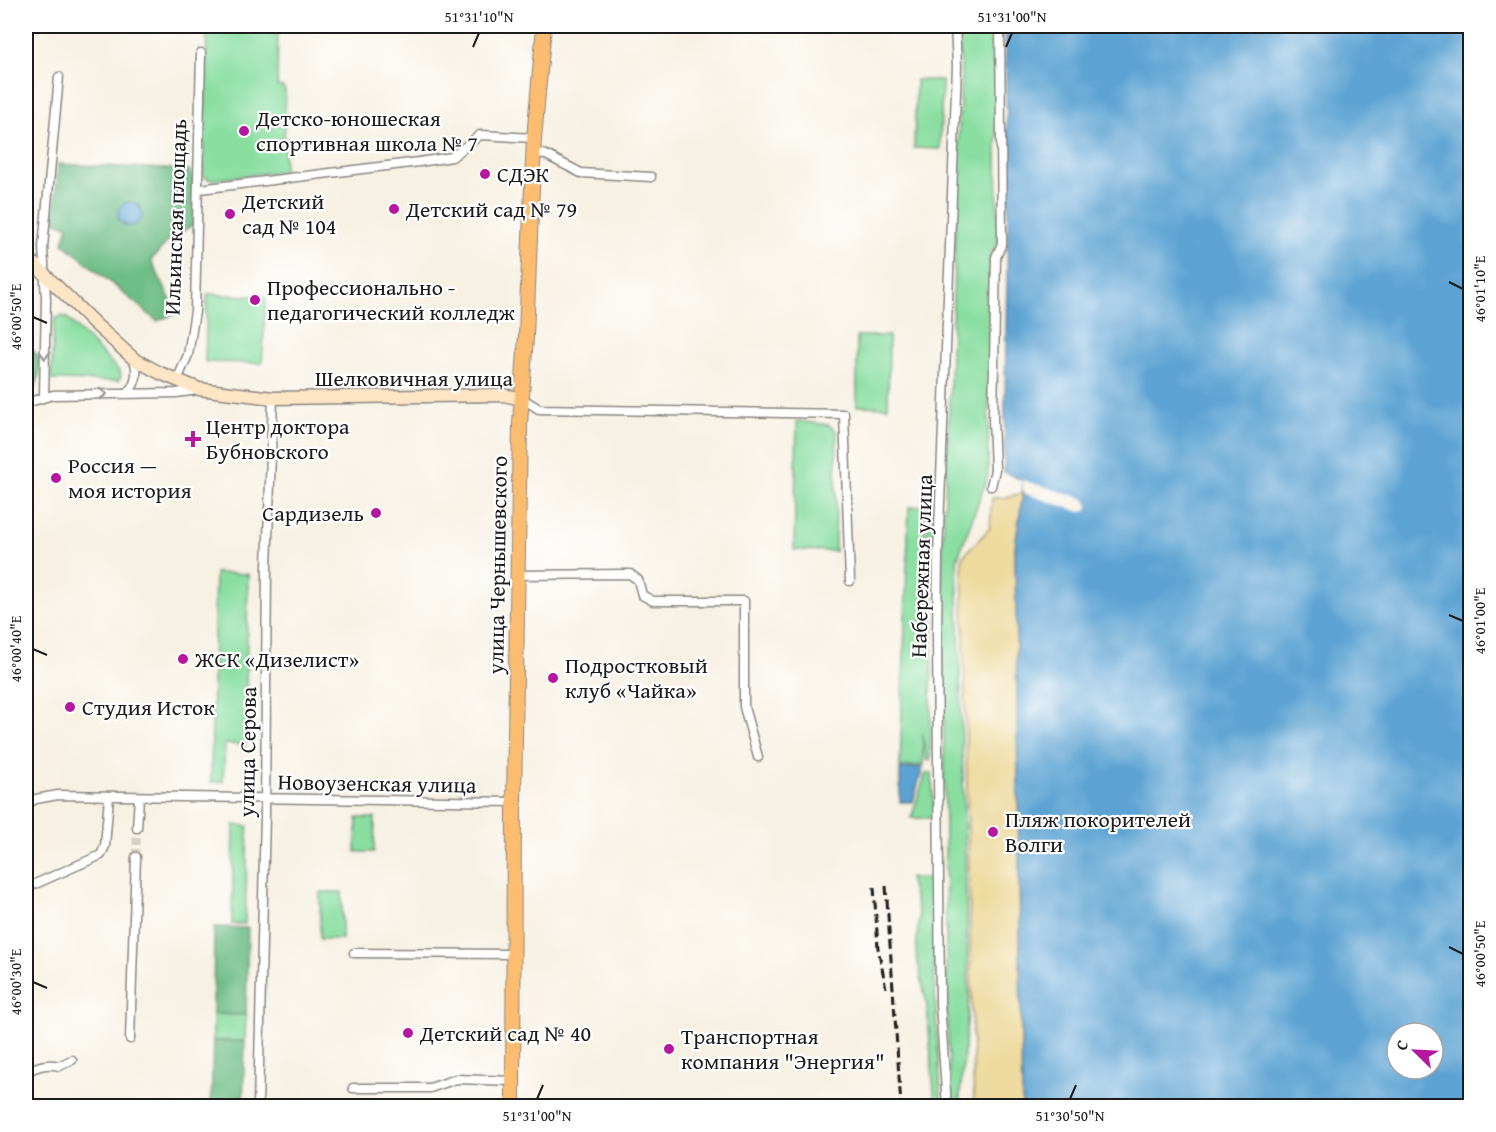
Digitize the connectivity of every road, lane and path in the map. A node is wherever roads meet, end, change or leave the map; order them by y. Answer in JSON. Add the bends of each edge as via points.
{"nodes":[{"id":1,"x":544,"y":26,"type":"edge"},
{"id":2,"x":955,"y":26,"type":"edge"},
{"id":3,"x":1000,"y":26,"type":"edge"},
{"id":4,"x":201,"y":53,"type":"dead end"},
{"id":5,"x":59,"y":77,"type":"dead end"},
{"id":6,"x":534,"y":145,"type":"junction"},
{"id":7,"x":651,"y":177,"type":"dead end"},
{"id":8,"x":200,"y":189,"type":"junction"},
{"id":9,"x":26,"y":256,"type":"edge"},
{"id":10,"x":45,"y":275,"type":"junction"},
{"id":11,"x":134,"y":359,"type":"junction"},
{"id":12,"x":177,"y":380,"type":"junction"},
{"id":13,"x":199,"y":390,"type":"junction"},
{"id":14,"x":126,"y":394,"type":"junction"},
{"id":15,"x":44,"y":396,"type":"junction"},
{"id":16,"x":273,"y":398,"type":"junction"},
{"id":17,"x":523,"y":399,"type":"junction"},
{"id":18,"x":26,"y":403,"type":"edge"},
{"id":19,"x":992,"y":486,"type":"dead end"},
{"id":20,"x":518,"y":575,"type":"junction"},
{"id":21,"x":850,"y":581,"type":"dead end"},
{"id":22,"x":758,"y":757,"type":"dead end"},
{"id":23,"x":109,"y":797,"type":"junction"},
{"id":24,"x":139,"y":797,"type":"junction"},
{"id":25,"x":264,"y":800,"type":"junction"},
{"id":26,"x":514,"y":802,"type":"junction"},
{"id":27,"x":26,"y":804,"type":"edge"},
{"id":28,"x":137,"y":828,"type":"tunnel mouth"},
{"id":29,"x":136,"y":857,"type":"tunnel mouth"},
{"id":30,"x":26,"y":888,"type":"edge"},
{"id":31,"x":354,"y":953,"type":"dead end"},
{"id":32,"x":514,"y":954,"type":"junction"},
{"id":33,"x":130,"y":1039,"type":"dead end"},
{"id":34,"x":72,"y":1059,"type":"dead end"},
{"id":35,"x":26,"y":1071,"type":"edge"},
{"id":36,"x":513,"y":1081,"type":"junction"},
{"id":37,"x":353,"y":1088,"type":"dead end"},
{"id":38,"x":258,"y":1107,"type":"edge"},
{"id":39,"x":513,"y":1107,"type":"edge"},
{"id":40,"x":947,"y":1107,"type":"edge"}],
"edges":[{"from":1,"to":6,"type":"main road","name":"улица Чернышевского"},
{"from":2,"to":40,"type":"street","name":"Набережная улица","via":[[957,66],[937,636],[940,1003]]},
{"from":3,"to":19,"type":"street","via":[[1002,244],[996,257]]},
{"from":4,"to":8,"type":"street","name":"Ильинская площадь"},
{"from":5,"to":10,"type":"street","via":[[43,247]]},
{"from":6,"to":7,"type":"street","via":[[582,173]]},
{"from":6,"to":8,"type":"street","via":[[480,135],[452,157]]},
{"from":6,"to":17,"type":"main road","name":"улица Чернышевского"},
{"from":8,"to":12,"type":"street","name":"Ильинская площадь","via":[[195,311],[188,354]]},
{"from":9,"to":10,"type":"street"},
{"from":10,"to":11,"type":"street"},
{"from":10,"to":15,"type":"street","one_way":true},
{"from":11,"to":12,"type":"street"},
{"from":11,"to":14,"type":"street","via":[[135,381]]},
{"from":12,"to":13,"type":"street"},
{"from":13,"to":14,"type":"street","name":"Шелковичная улица"},
{"from":13,"to":16,"type":"street","name":"Шелковичная улица"},
{"from":15,"to":14,"type":"street","name":"Шелковичная улица","one_way":true},
{"from":15,"to":18,"type":"street","name":"Шелковичная улица"},
{"from":16,"to":17,"type":"street","name":"Шелковичная улица","via":[[503,395]]},
{"from":16,"to":25,"type":"street","name":"улица Серова"},
{"from":17,"to":20,"type":"main road","name":"улица Чернышевского"},
{"from":17,"to":21,"type":"street","name":"Шелковичная улица","via":[[539,409],[844,414]]},
{"from":20,"to":22,"type":"street","via":[[630,574],[638,580],[642,595],[653,601],[744,601],[744,707]]},
{"from":20,"to":26,"type":"main road","name":"улица Чернышевского"},
{"from":23,"to":24,"type":"street","name":"Новоузенская улица"},
{"from":23,"to":27,"type":"street","name":"Новоузенская улица","via":[[58,795]]},
{"from":23,"to":30,"type":"street","via":[[101,855]]},
{"from":24,"to":25,"type":"street","name":"Новоузенская улица"},
{"from":24,"to":28,"type":"street"},
{"from":25,"to":26,"type":"street","name":"Новоузенская улица"},
{"from":25,"to":38,"type":"street","name":"улица Серова"},
{"from":26,"to":32,"type":"main road","name":"улица Чернышевского"},
{"from":29,"to":33,"type":"street"},
{"from":31,"to":32,"type":"street"},
{"from":32,"to":36,"type":"main road","name":"улица Чернышевского"},
{"from":34,"to":35,"type":"street","via":[[60,1066],[42,1065]]},
{"from":36,"to":37,"type":"street","via":[[456,1079],[430,1088]]},
{"from":36,"to":39,"type":"main road","name":"улица Чернышевского"}]}
